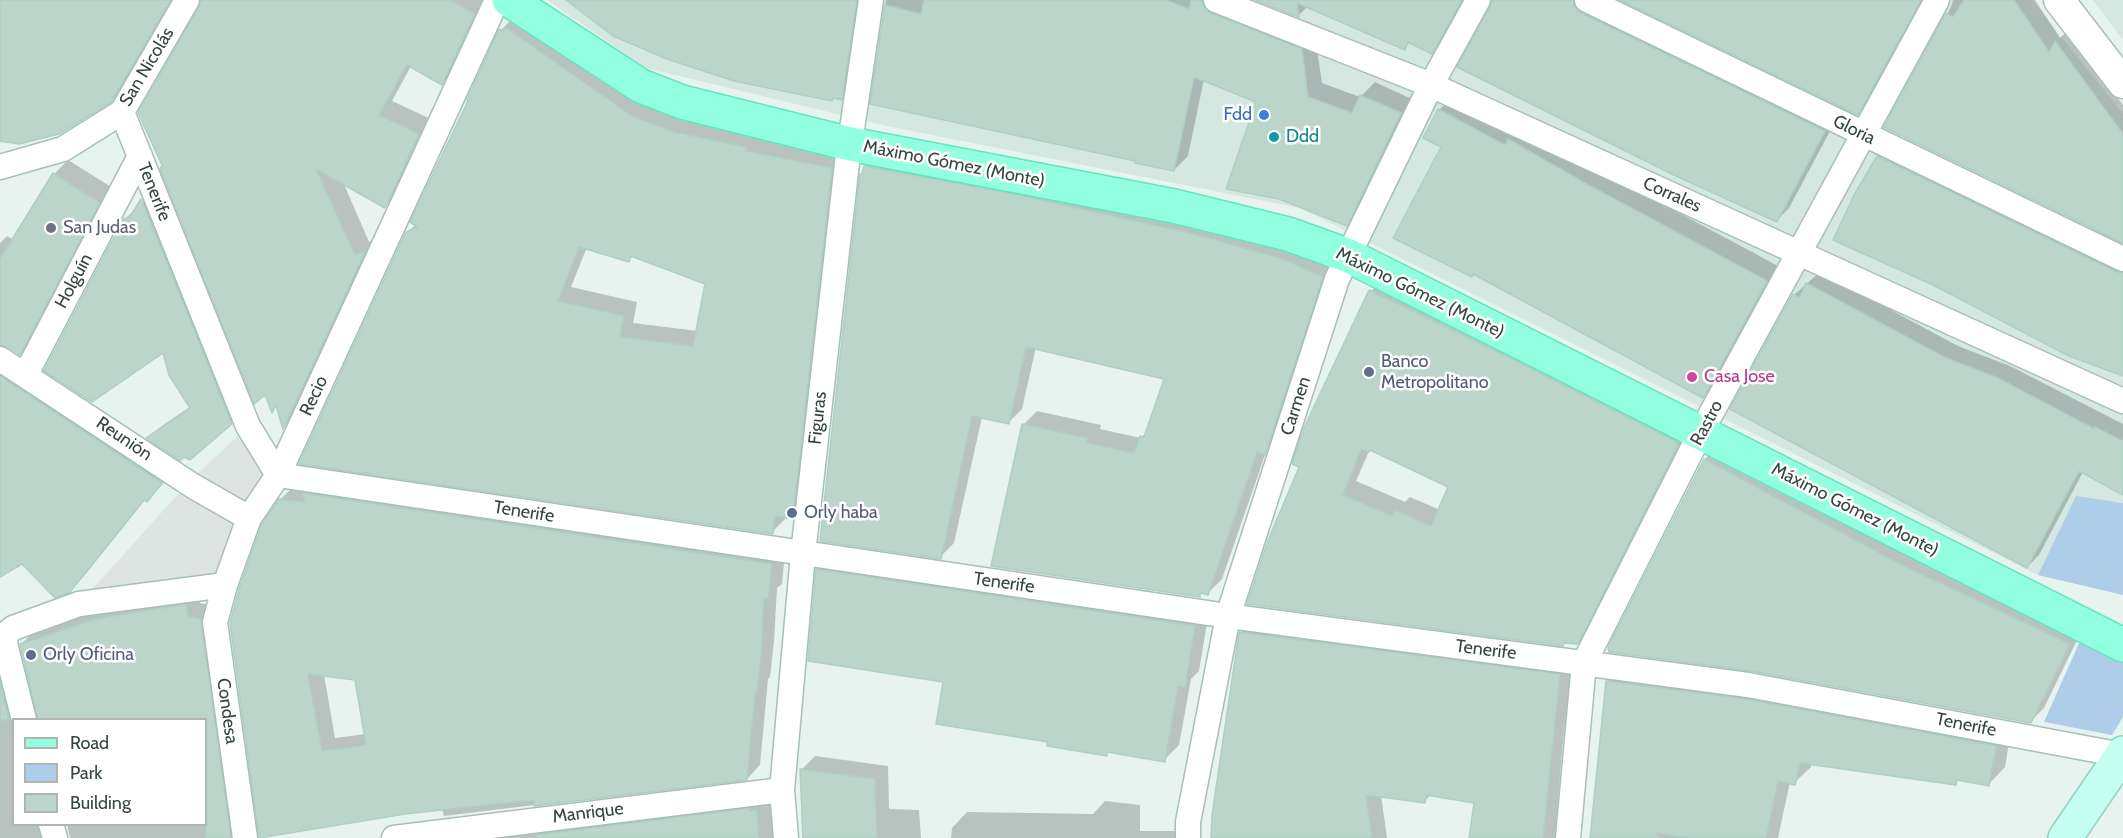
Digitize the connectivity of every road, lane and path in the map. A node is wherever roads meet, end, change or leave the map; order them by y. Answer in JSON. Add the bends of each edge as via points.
{"nodes":[{"id":1,"x":187,"y":0,"type":"edge"},
{"id":2,"x":497,"y":0,"type":"edge"},
{"id":3,"x":509,"y":0,"type":"edge"},
{"id":4,"x":871,"y":0,"type":"edge"},
{"id":5,"x":1216,"y":0,"type":"edge"},
{"id":6,"x":1478,"y":0,"type":"edge"},
{"id":7,"x":1587,"y":0,"type":"edge"},
{"id":8,"x":1937,"y":0,"type":"edge"},
{"id":9,"x":2059,"y":0,"type":"edge"},
{"id":10,"x":2123,"y":83,"type":"edge"},
{"id":11,"x":1431,"y":85,"type":"junction"},
{"id":12,"x":122,"y":111,"type":"junction"},
{"id":13,"x":1863,"y":134,"type":"junction"},
{"id":14,"x":850,"y":144,"type":"junction"},
{"id":15,"x":140,"y":156,"type":"junction"},
{"id":16,"x":0,"y":167,"type":"edge"},
{"id":17,"x":1800,"y":253,"type":"junction"},
{"id":18,"x":1349,"y":255,"type":"junction"},
{"id":19,"x":2123,"y":259,"type":"edge"},
{"id":20,"x":0,"y":359,"type":"edge"},
{"id":21,"x":26,"y":374,"type":"junction"},
{"id":22,"x":2123,"y":401,"type":"edge"},
{"id":23,"x":1701,"y":432,"type":"junction"},
{"id":24,"x":278,"y":475,"type":"junction"},
{"id":25,"x":249,"y":518,"type":"junction"},
{"id":26,"x":803,"y":554,"type":"junction"},
{"id":27,"x":225,"y":585,"type":"junction"},
{"id":28,"x":2059,"y":613,"type":"junction"},
{"id":29,"x":1228,"y":616,"type":"junction"},
{"id":30,"x":2123,"y":619,"type":"edge"},
{"id":31,"x":2123,"y":645,"type":"edge"},
{"id":32,"x":1584,"y":663,"type":"junction"},
{"id":33,"x":24,"y":718,"type":"edge"},
{"id":34,"x":2122,"y":754,"type":"edge"},
{"id":35,"x":782,"y":790,"type":"junction"},
{"id":36,"x":428,"y":835,"type":"edge"},
{"id":37,"x":245,"y":838,"type":"edge"},
{"id":38,"x":394,"y":838,"type":"edge"},
{"id":39,"x":786,"y":838,"type":"edge"},
{"id":40,"x":1188,"y":838,"type":"edge"},
{"id":41,"x":1568,"y":838,"type":"edge"},
{"id":42,"x":2065,"y":838,"type":"edge"}],
"edges":[{"from":1,"to":12,"type":"street","name":"San Nicolás"},
{"from":2,"to":24,"type":"street","name":"Recio"},
{"from":3,"to":14,"type":"main road","name":"Máximo Gómez (Monte)","via":[[659,94]]},
{"from":4,"to":14,"type":"street","name":"Figuras"},
{"from":5,"to":11,"type":"street","name":"Corrales"},
{"from":6,"to":11,"type":"street","name":"Carmen"},
{"from":7,"to":13,"type":"street","name":"Gloria"},
{"from":8,"to":13,"type":"street","name":"Rastro"},
{"from":9,"to":10,"type":"street"},
{"from":11,"to":17,"type":"street","name":"Corrales"},
{"from":11,"to":18,"type":"street","name":"Carmen"},
{"from":12,"to":15,"type":"street","name":"Tenerife"},
{"from":12,"to":16,"type":"street","name":"San Nicolás","via":[[63,148]]},
{"from":13,"to":17,"type":"street","name":"Rastro"},
{"from":13,"to":19,"type":"street","name":"Gloria"},
{"from":14,"to":18,"type":"main road","name":"Máximo Gómez (Monte)","via":[[1174,206],[1288,234]]},
{"from":14,"to":26,"type":"street","name":"Figuras"},
{"from":15,"to":21,"type":"street","name":"Holguín"},
{"from":15,"to":24,"type":"street","name":"Tenerife","via":[[248,426]]},
{"from":17,"to":22,"type":"street","name":"Corrales"},
{"from":17,"to":23,"type":"street","name":"Rastro"},
{"from":18,"to":23,"type":"main road","name":"Máximo Gómez (Monte)"},
{"from":18,"to":29,"type":"street","name":"Carmen","via":[[1337,279]]},
{"from":20,"to":21,"type":"street","name":"Reunión"},
{"from":21,"to":25,"type":"street","name":"Reunión","via":[[188,483]]},
{"from":23,"to":28,"type":"main road","name":"Máximo Gómez (Monte)"},
{"from":23,"to":32,"type":"street","name":"Rastro"},
{"from":24,"to":25,"type":"street","name":"Recio"},
{"from":24,"to":26,"type":"street","name":"Tenerife"},
{"from":25,"to":27,"type":"street","name":"Recio"},
{"from":26,"to":29,"type":"street","name":"Tenerife"},
{"from":26,"to":35,"type":"street","name":"Figuras"},
{"from":27,"to":33,"type":"street","via":[[78,604],[13,627],[6,634],[5,644]]},
{"from":27,"to":37,"type":"street","name":"Condesa","via":[[215,622]]},
{"from":28,"to":30,"type":"main road"},
{"from":28,"to":31,"type":"main road","name":"Máximo Gómez (Monte)"},
{"from":29,"to":32,"type":"street","name":"Tenerife"},
{"from":29,"to":40,"type":"street","name":"Carmen"},
{"from":32,"to":34,"type":"street","name":"Tenerife","via":[[1748,685]]},
{"from":32,"to":41,"type":"street","name":"Rastro"},
{"from":34,"to":42,"type":"main road"},
{"from":35,"to":36,"type":"street","name":"Manrique"},
{"from":35,"to":39,"type":"street","name":"Figuras"},
{"from":36,"to":38,"type":"street","name":"Manrique"}]}
